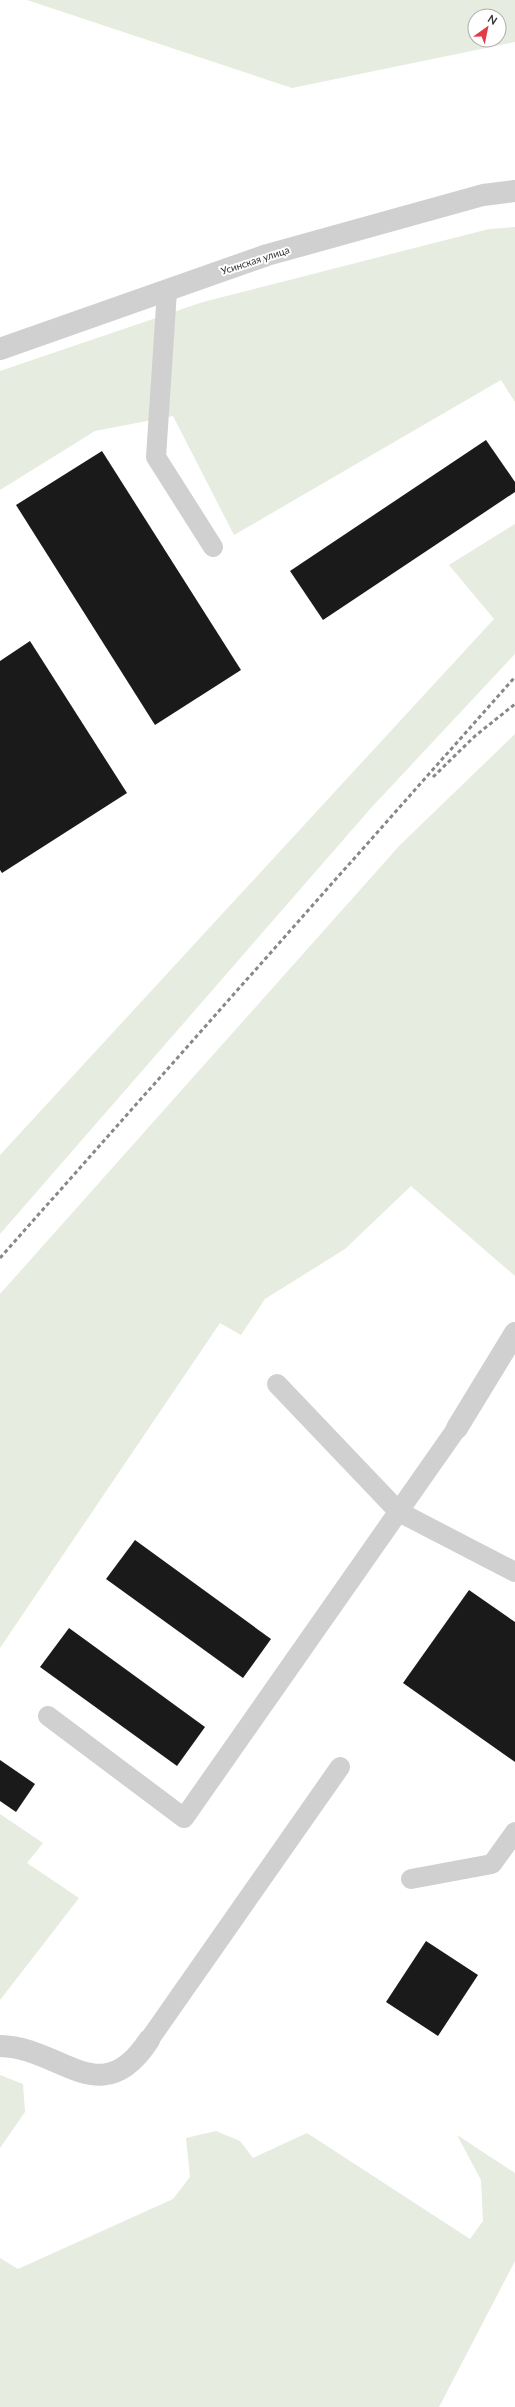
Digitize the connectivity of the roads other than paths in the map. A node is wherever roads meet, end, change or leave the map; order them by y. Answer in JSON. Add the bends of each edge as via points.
{"nodes":[{"id":1,"x":515,"y":191,"type":"edge"},
{"id":2,"x":167,"y":291,"type":"junction"},
{"id":3,"x":0,"y":349,"type":"edge"},
{"id":4,"x":213,"y":547,"type":"dead end"},
{"id":5,"x":515,"y":1333,"type":"edge"},
{"id":6,"x":277,"y":1384,"type":"dead end"},
{"id":7,"x":457,"y":1428,"type":"joint"},
{"id":8,"x":399,"y":1512,"type":"junction"},
{"id":9,"x":515,"y":1572,"type":"edge"},
{"id":10,"x":48,"y":1716,"type":"dead end"},
{"id":11,"x":340,"y":1767,"type":"dead end"},
{"id":12,"x":515,"y":1832,"type":"edge"},
{"id":13,"x":411,"y":1879,"type":"dead end"},
{"id":14,"x":149,"y":2040,"type":"joint"},
{"id":15,"x":0,"y":2046,"type":"edge"}],
"edges":[{"from":1,"to":2,"type":"street","name":"Усинская улица","via":[[483,195],[267,255]]},
{"from":2,"to":3,"type":"street","name":"Усинская улица"},
{"from":2,"to":4,"type":"lane","via":[[156,457]]},
{"from":5,"to":7,"type":"street"},
{"from":6,"to":8,"type":"lane"},
{"from":7,"to":8,"type":"lane"},
{"from":8,"to":9,"type":"lane"},
{"from":8,"to":10,"type":"lane","via":[[184,1818]]},
{"from":11,"to":14,"type":"lane"},
{"from":12,"to":13,"type":"lane","via":[[492,1864]]},
{"from":14,"to":15,"type":"street","via":[[129,2066],[94,2076],[34,2052],[13,2046]]}]}
